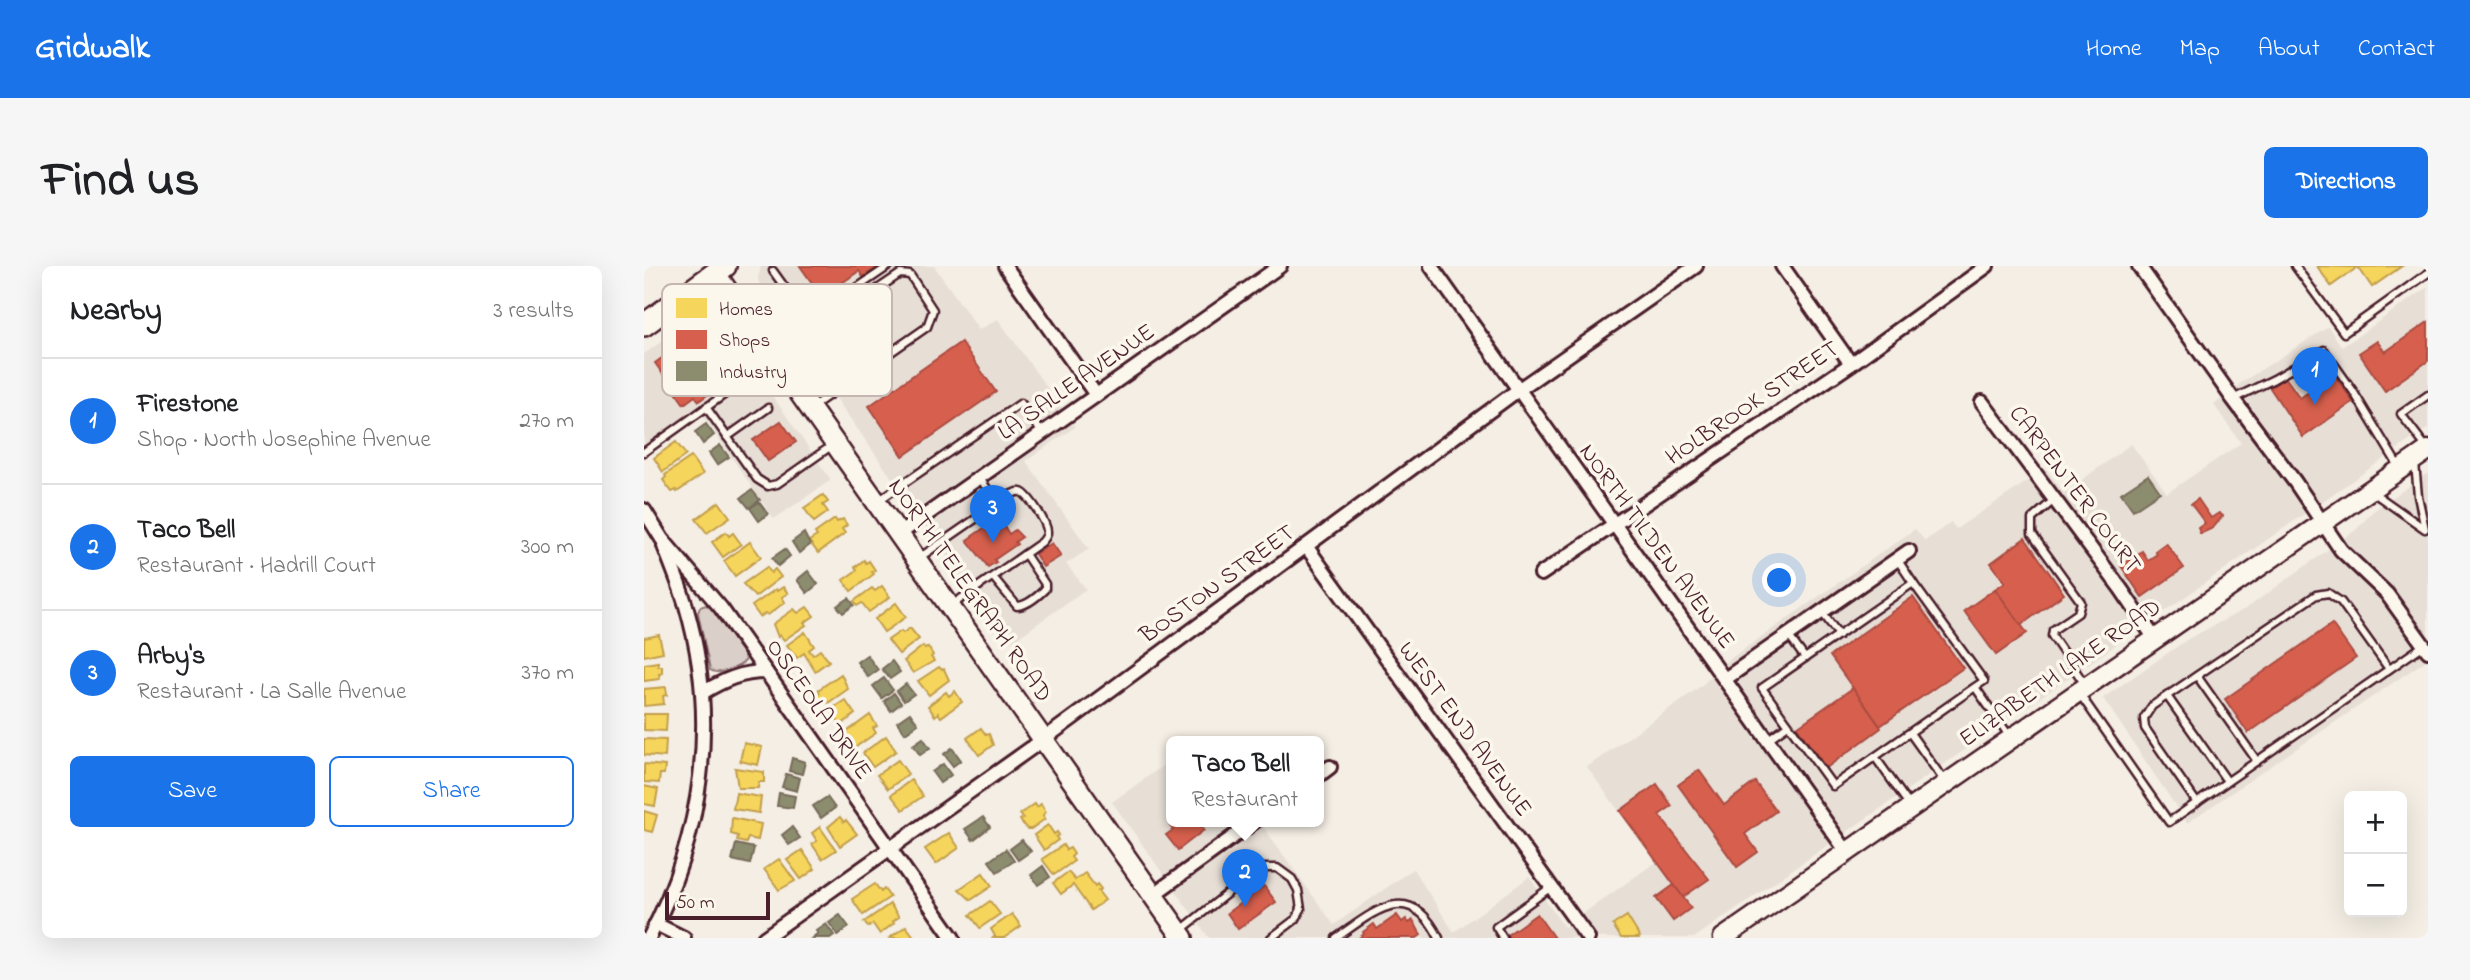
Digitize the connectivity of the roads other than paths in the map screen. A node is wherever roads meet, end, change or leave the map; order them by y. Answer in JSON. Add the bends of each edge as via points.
{"nodes":[{"id":1,"x":888,"y":266,"type":"edge"},
{"id":2,"x":1005,"y":266,"type":"edge"},
{"id":3,"x":1280,"y":266,"type":"edge"},
{"id":4,"x":1431,"y":266,"type":"edge"},
{"id":5,"x":1696,"y":266,"type":"edge"},
{"id":6,"x":1782,"y":266,"type":"edge"},
{"id":7,"x":1987,"y":266,"type":"edge"},
{"id":8,"x":2139,"y":266,"type":"edge"},
{"id":9,"x":2295,"y":266,"type":"edge"},
{"id":10,"x":717,"y":268,"type":"edge"},
{"id":11,"x":773,"y":271,"type":"dead end"},
{"id":12,"x":2428,"y":273,"type":"edge"},
{"id":13,"x":697,"y":284,"type":"edge"},
{"id":14,"x":727,"y":284,"type":"edge"},
{"id":15,"x":782,"y":284,"type":"edge"},
{"id":16,"x":862,"y":284,"type":"edge"},
{"id":17,"x":885,"y":284,"type":"edge"},
{"id":18,"x":662,"y":312,"type":"edge"},
{"id":19,"x":644,"y":326,"type":"edge"},
{"id":20,"x":892,"y":351,"type":"edge"},
{"id":21,"x":1852,"y":364,"type":"junction"},
{"id":22,"x":1518,"y":390,"type":"junction"},
{"id":23,"x":1096,"y":395,"type":"junction"},
{"id":24,"x":2428,"y":395,"type":"edge"},
{"id":25,"x":721,"y":396,"type":"edge"},
{"id":26,"x":802,"y":396,"type":"edge"},
{"id":27,"x":828,"y":396,"type":"edge"},
{"id":28,"x":2233,"y":399,"type":"junction"},
{"id":29,"x":1982,"y":402,"type":"dead end"},
{"id":30,"x":706,"y":407,"type":"junction"},
{"id":31,"x":768,"y":408,"type":"dead end"},
{"id":32,"x":811,"y":408,"type":"junction"},
{"id":33,"x":1042,"y":433,"type":"junction"},
{"id":34,"x":727,"y":437,"type":"junction"},
{"id":35,"x":835,"y":443,"type":"junction"},
{"id":36,"x":644,"y":452,"type":"edge"},
{"id":37,"x":2418,"y":457,"type":"edge"},
{"id":38,"x":979,"y":477,"type":"junction"},
{"id":39,"x":2370,"y":490,"type":"junction"},
{"id":40,"x":2055,"y":499,"type":"junction"},
{"id":41,"x":876,"y":502,"type":"junction"},
{"id":42,"x":997,"y":503,"type":"junction"},
{"id":43,"x":644,"y":510,"type":"edge"},
{"id":44,"x":2322,"y":523,"type":"junction"},
{"id":45,"x":1614,"y":524,"type":"junction"},
{"id":46,"x":2427,"y":531,"type":"edge"},
{"id":47,"x":899,"y":534,"type":"junction"},
{"id":48,"x":662,"y":539,"type":"junction"},
{"id":49,"x":1306,"y":547,"type":"junction"},
{"id":50,"x":1909,"y":551,"type":"dead end"},
{"id":51,"x":1026,"y":554,"type":"junction"},
{"id":52,"x":917,"y":559,"type":"junction"},
{"id":53,"x":1897,"y":559,"type":"junction"},
{"id":54,"x":1541,"y":574,"type":"dead end"},
{"id":55,"x":993,"y":577,"type":"junction"},
{"id":56,"x":1913,"y":583,"type":"junction"},
{"id":57,"x":950,"y":607,"type":"junction"},
{"id":58,"x":1821,"y":611,"type":"junction"},
{"id":59,"x":1788,"y":635,"type":"junction"},
{"id":60,"x":1839,"y":635,"type":"junction"},
{"id":61,"x":2155,"y":639,"type":"junction"},
{"id":62,"x":2427,"y":649,"type":"edge"},
{"id":63,"x":1805,"y":658,"type":"junction"},
{"id":64,"x":2389,"y":669,"type":"junction"},
{"id":65,"x":766,"y":672,"type":"junction"},
{"id":66,"x":2197,"y":676,"type":"junction"},
{"id":67,"x":1725,"y":679,"type":"junction"},
{"id":68,"x":1975,"y":687,"type":"junction"},
{"id":69,"x":2082,"y":689,"type":"junction"},
{"id":70,"x":702,"y":693,"type":"junction"},
{"id":71,"x":2167,"y":696,"type":"junction"},
{"id":72,"x":1788,"y":725,"type":"junction"},
{"id":73,"x":1910,"y":733,"type":"junction"},
{"id":74,"x":2011,"y":738,"type":"junction"},
{"id":75,"x":1044,"y":739,"type":"junction"},
{"id":76,"x":1767,"y":740,"type":"junction"},
{"id":77,"x":1875,"y":757,"type":"junction"},
{"id":78,"x":2257,"y":761,"type":"junction"},
{"id":79,"x":1330,"y":767,"type":"dead end"},
{"id":80,"x":1324,"y":772,"type":"edge"},
{"id":81,"x":2227,"y":782,"type":"junction"},
{"id":82,"x":1946,"y":783,"type":"junction"},
{"id":83,"x":2197,"y":803,"type":"junction"},
{"id":84,"x":1911,"y":808,"type":"junction"},
{"id":85,"x":1247,"y":827,"type":"edge"},
{"id":86,"x":890,"y":848,"type":"junction"},
{"id":87,"x":1847,"y":852,"type":"junction"},
{"id":88,"x":1551,"y":887,"type":"junction"},
{"id":89,"x":1153,"y":895,"type":"junction"},
{"id":90,"x":656,"y":924,"type":"junction"},
{"id":91,"x":1181,"y":935,"type":"edge"},
{"id":92,"x":649,"y":938,"type":"edge"},
{"id":93,"x":684,"y":938,"type":"edge"},
{"id":94,"x":764,"y":938,"type":"edge"},
{"id":95,"x":953,"y":938,"type":"edge"},
{"id":96,"x":1271,"y":938,"type":"edge"},
{"id":97,"x":1336,"y":938,"type":"edge"},
{"id":98,"x":1439,"y":938,"type":"edge"},
{"id":99,"x":1503,"y":938,"type":"edge"},
{"id":100,"x":1587,"y":938,"type":"edge"},
{"id":101,"x":1723,"y":938,"type":"edge"}],
"edges":[{"from":1,"to":16,"type":"lane"},
{"from":2,"to":23,"type":"street"},
{"from":3,"to":23,"type":"street","name":"LA SALLE AVENUE"},
{"from":4,"to":22,"type":"street","name":"NORTH TILDEN AVENUE"},
{"from":5,"to":22,"type":"street","name":"BOSTON STREET"},
{"from":6,"to":21,"type":"street"},
{"from":7,"to":21,"type":"street","name":"HOLBROOK STREET"},
{"from":8,"to":28,"type":"street"},
{"from":9,"to":12,"type":"lane","via":[[2344,333]]},
{"from":10,"to":13,"type":"highway"},
{"from":10,"to":14,"type":"main road","name":"NORTH TELEGRAPH ROAD"},
{"from":11,"to":15,"type":"lane"},
{"from":17,"to":20,"type":"lane","via":[[900,274],[910,275],[933,310],[927,327]]},
{"from":18,"to":19,"type":"highway"},
{"from":21,"to":45,"type":"street","name":"HOLBROOK STREET"},
{"from":22,"to":45,"type":"street","name":"NORTH TILDEN AVENUE"},
{"from":22,"to":49,"type":"street","name":"BOSTON STREET"},
{"from":23,"to":33,"type":"street","name":"LA SALLE AVENUE"},
{"from":24,"to":37,"type":"lane","via":[[2401,414]]},
{"from":25,"to":30,"type":"lane"},
{"from":26,"to":32,"type":"main road","name":"NORTH TELEGRAPH ROAD"},
{"from":27,"to":32,"type":"lane"},
{"from":28,"to":37,"type":"lane","via":[[2324,350],[2353,391]]},
{"from":28,"to":44,"type":"street"},
{"from":29,"to":40,"type":"street","name":"CARPENTER COURT"},
{"from":30,"to":34,"type":"lane"},
{"from":30,"to":36,"type":"lane"},
{"from":31,"to":34,"type":"lane"},
{"from":32,"to":35,"type":"main road","name":"NORTH TELEGRAPH ROAD"},
{"from":33,"to":38,"type":"street","name":"LA SALLE AVENUE"},
{"from":33,"to":41,"type":"lane","via":[[1021,403]]},
{"from":34,"to":35,"type":"lane","via":[[757,479],[768,486]]},
{"from":35,"to":41,"type":"main road","name":"NORTH TELEGRAPH ROAD"},
{"from":37,"to":39,"type":"main road","name":"ELIZABETH LAKE ROAD"},
{"from":37,"to":46,"type":"lane","via":[[2418,496]]},
{"from":38,"to":42,"type":"lane"},
{"from":38,"to":47,"type":"street","name":"LA SALLE AVENUE"},
{"from":39,"to":44,"type":"main road","name":"ELIZABETH LAKE ROAD"},
{"from":39,"to":46,"type":"lane"},
{"from":40,"to":61,"type":"street","name":"CARPENTER COURT"},
{"from":40,"to":69,"type":"lane","via":[[2032,519],[2032,534],[2081,602],[2078,613],[2053,630],[2052,636]]},
{"from":41,"to":47,"type":"main road","name":"NORTH TELEGRAPH ROAD"},
{"from":42,"to":51,"type":"lane","via":[[1022,492],[1046,524],[1045,537]]},
{"from":42,"to":52,"type":"lane"},
{"from":43,"to":48,"type":"street","name":"OSCEOLA DRIVE"},
{"from":44,"to":61,"type":"main road","name":"ELIZABETH LAKE ROAD"},
{"from":44,"to":62,"type":"street","via":[[2341,550],[2387,594]]},
{"from":45,"to":54,"type":"street","name":"HOLBROOK STREET"},
{"from":45,"to":67,"type":"street","name":"NORTH TILDEN AVENUE"},
{"from":47,"to":52,"type":"main road","name":"NORTH TELEGRAPH ROAD"},
{"from":48,"to":65,"type":"street","name":"OSCEOLA DRIVE","via":[[721,608]]},
{"from":48,"to":70,"type":"street","via":[[686,608]]},
{"from":49,"to":75,"type":"street","name":"BOSTON STREET"},
{"from":49,"to":88,"type":"street","name":"WEST END AVENUE"},
{"from":50,"to":53,"type":"street"},
{"from":51,"to":55,"type":"lane"},
{"from":51,"to":55,"type":"lane","via":[[1045,584],[1041,593],[1017,607]]},
{"from":52,"to":57,"type":"main road","name":"NORTH TELEGRAPH ROAD"},
{"from":53,"to":56,"type":"lane"},
{"from":53,"to":58,"type":"street"},
{"from":55,"to":57,"type":"lane"},
{"from":56,"to":60,"type":"lane"},
{"from":56,"to":68,"type":"lane","via":[[1984,681]]},
{"from":57,"to":75,"type":"main road","name":"NORTH TELEGRAPH ROAD"},
{"from":58,"to":59,"type":"street"},
{"from":58,"to":60,"type":"lane"},
{"from":59,"to":63,"type":"lane"},
{"from":59,"to":67,"type":"street"},
{"from":60,"to":63,"type":"lane"},
{"from":61,"to":69,"type":"main road","name":"ELIZABETH LAKE ROAD"},
{"from":62,"to":64,"type":"lane"},
{"from":63,"to":72,"type":"lane","via":[[1762,688]]},
{"from":64,"to":66,"type":"lane","via":[[2342,602],[2329,593],[2316,595]]},
{"from":64,"to":78,"type":"lane"},
{"from":65,"to":70,"type":"street","via":[[732,676]]},
{"from":65,"to":86,"type":"street","name":"OSCEOLA DRIVE"},
{"from":66,"to":71,"type":"lane"},
{"from":66,"to":78,"type":"lane"},
{"from":67,"to":76,"type":"street","name":"NORTH TILDEN AVENUE"},
{"from":68,"to":73,"type":"lane"},
{"from":68,"to":74,"type":"lane"},
{"from":69,"to":74,"type":"main road","name":"ELIZABETH LAKE ROAD"},
{"from":69,"to":83,"type":"lane","via":[[2169,822]]},
{"from":70,"to":90,"type":"street","via":[[703,755],[695,811],[678,874]]},
{"from":71,"to":81,"type":"lane"},
{"from":71,"to":83,"type":"lane","via":[[2144,718],[2146,729]]},
{"from":72,"to":76,"type":"lane"},
{"from":72,"to":77,"type":"lane","via":[[1833,786]]},
{"from":73,"to":77,"type":"lane"},
{"from":73,"to":82,"type":"lane"},
{"from":74,"to":82,"type":"main road","name":"ELIZABETH LAKE ROAD"},
{"from":75,"to":86,"type":"street","name":"BOSTON STREET"},
{"from":75,"to":89,"type":"main road","name":"NORTH TELEGRAPH ROAD"},
{"from":76,"to":87,"type":"street","name":"NORTH TILDEN AVENUE"},
{"from":77,"to":84,"type":"lane"},
{"from":78,"to":81,"type":"lane"},
{"from":79,"to":80,"type":"street"},
{"from":81,"to":83,"type":"lane"},
{"from":82,"to":84,"type":"main road","name":"ELIZABETH LAKE ROAD"},
{"from":84,"to":87,"type":"main road","name":"ELIZABETH LAKE ROAD"},
{"from":85,"to":89,"type":"street"},
{"from":86,"to":94,"type":"street","name":"BOSTON STREET"},
{"from":86,"to":95,"type":"street","name":"OSCEOLA DRIVE"},
{"from":87,"to":101,"type":"main road","name":"ELIZABETH LAKE ROAD"},
{"from":88,"to":99,"type":"lane","via":[[1496,927]]},
{"from":88,"to":100,"type":"street","name":"WEST END AVENUE"},
{"from":89,"to":91,"type":"main road","name":"NORTH TELEGRAPH ROAD"},
{"from":90,"to":92,"type":"street"},
{"from":90,"to":93,"type":"street"},
{"from":91,"to":96,"type":"lane","via":[[1259,869],[1277,868],[1292,879],[1301,909],[1296,919]]},
{"from":97,"to":98,"type":"lane","via":[[1373,913],[1399,903],[1421,912]]}]}
